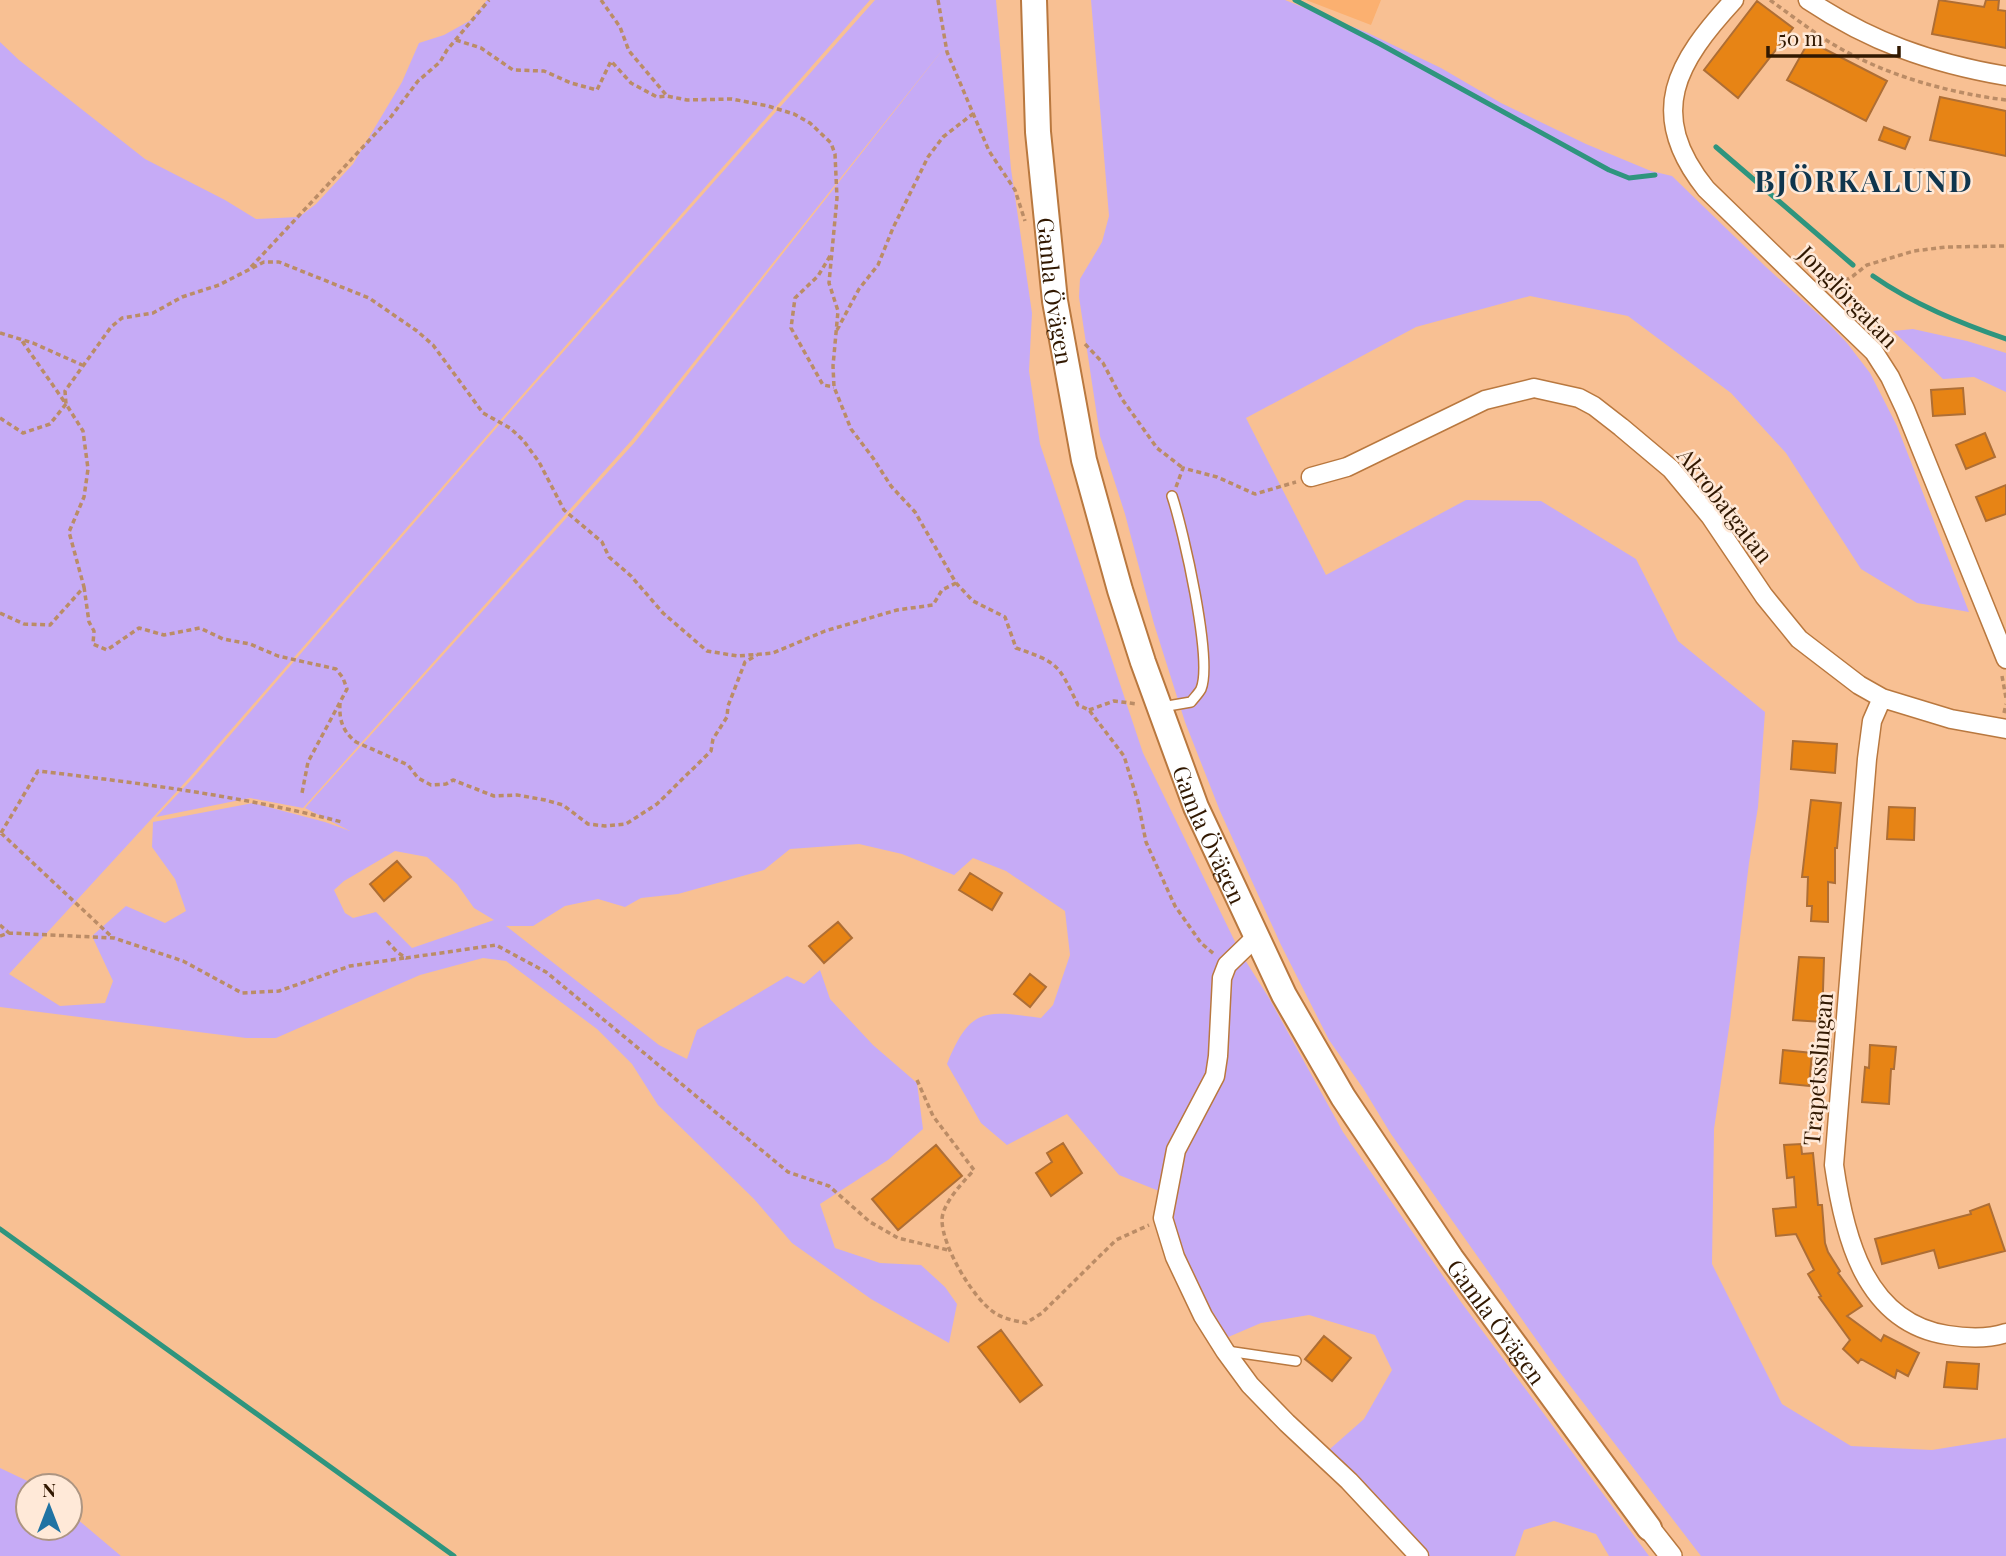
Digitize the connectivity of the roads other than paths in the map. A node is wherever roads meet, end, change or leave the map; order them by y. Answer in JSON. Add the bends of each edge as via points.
{"nodes":[{"id":1,"x":1034,"y":0,"type":"edge"},
{"id":2,"x":1734,"y":0,"type":"edge"},
{"id":3,"x":1808,"y":0,"type":"edge"},
{"id":4,"x":2006,"y":76,"type":"edge"},
{"id":5,"x":1311,"y":477,"type":"road end"},
{"id":6,"x":1172,"y":496,"type":"road end"},
{"id":7,"x":2004,"y":667,"type":"edge"},
{"id":8,"x":1882,"y":698,"type":"junction"},
{"id":9,"x":1160,"y":707,"type":"junction"},
{"id":10,"x":2006,"y":729,"type":"edge"},
{"id":11,"x":1257,"y":936,"type":"junction"},
{"id":12,"x":2006,"y":1333,"type":"edge"},
{"id":13,"x":1225,"y":1351,"type":"junction"},
{"id":14,"x":1296,"y":1361,"type":"dead end"},
{"id":15,"x":1650,"y":1528,"type":"joint"},
{"id":16,"x":1419,"y":1556,"type":"edge"},
{"id":17,"x":1671,"y":1556,"type":"edge"}],
"edges":[{"from":1,"to":9,"type":"main road","name":"Gamla Övägen","via":[[1038,132],[1055,301],[1084,460],[1120,590]]},
{"from":2,"to":7,"type":"street","name":"Jonglörgatan","via":[[1694,47],[1678,75],[1673,114],[1679,141],[1706,189],[1874,352],[1890,377]]},
{"from":3,"to":4,"type":"street","via":[[1872,38],[1962,69]]},
{"from":5,"to":8,"type":"street","name":"Akrobatgatan","via":[[1347,467],[1485,400],[1534,388],[1578,398],[1621,426],[1671,469],[1799,639]]},
{"from":6,"to":9,"type":"lane","via":[[1198,605],[1202,688],[1191,702]]},
{"from":8,"to":10,"type":"street","name":"Akrobatgatan","via":[[1951,719]]},
{"from":8,"to":12,"type":"street","name":"Trapetsslingan","via":[[1869,746],[1843,1045],[1834,1165],[1842,1216],[1879,1298],[1903,1318],[1932,1332],[1960,1337]]},
{"from":9,"to":11,"type":"main road","name":"Gamla Övägen","via":[[1196,807]]},
{"from":11,"to":13,"type":"street","via":[[1227,965],[1222,978],[1215,1076],[1176,1150],[1163,1218],[1175,1257]]},
{"from":11,"to":15,"type":"main road","name":"Gamla Övägen","via":[[1284,995],[1351,1109],[1451,1258]]},
{"from":13,"to":14,"type":"lane"},
{"from":13,"to":16,"type":"street","via":[[1250,1385]]},
{"from":15,"to":17,"type":"street","name":"Gamla Övägen"}]}
